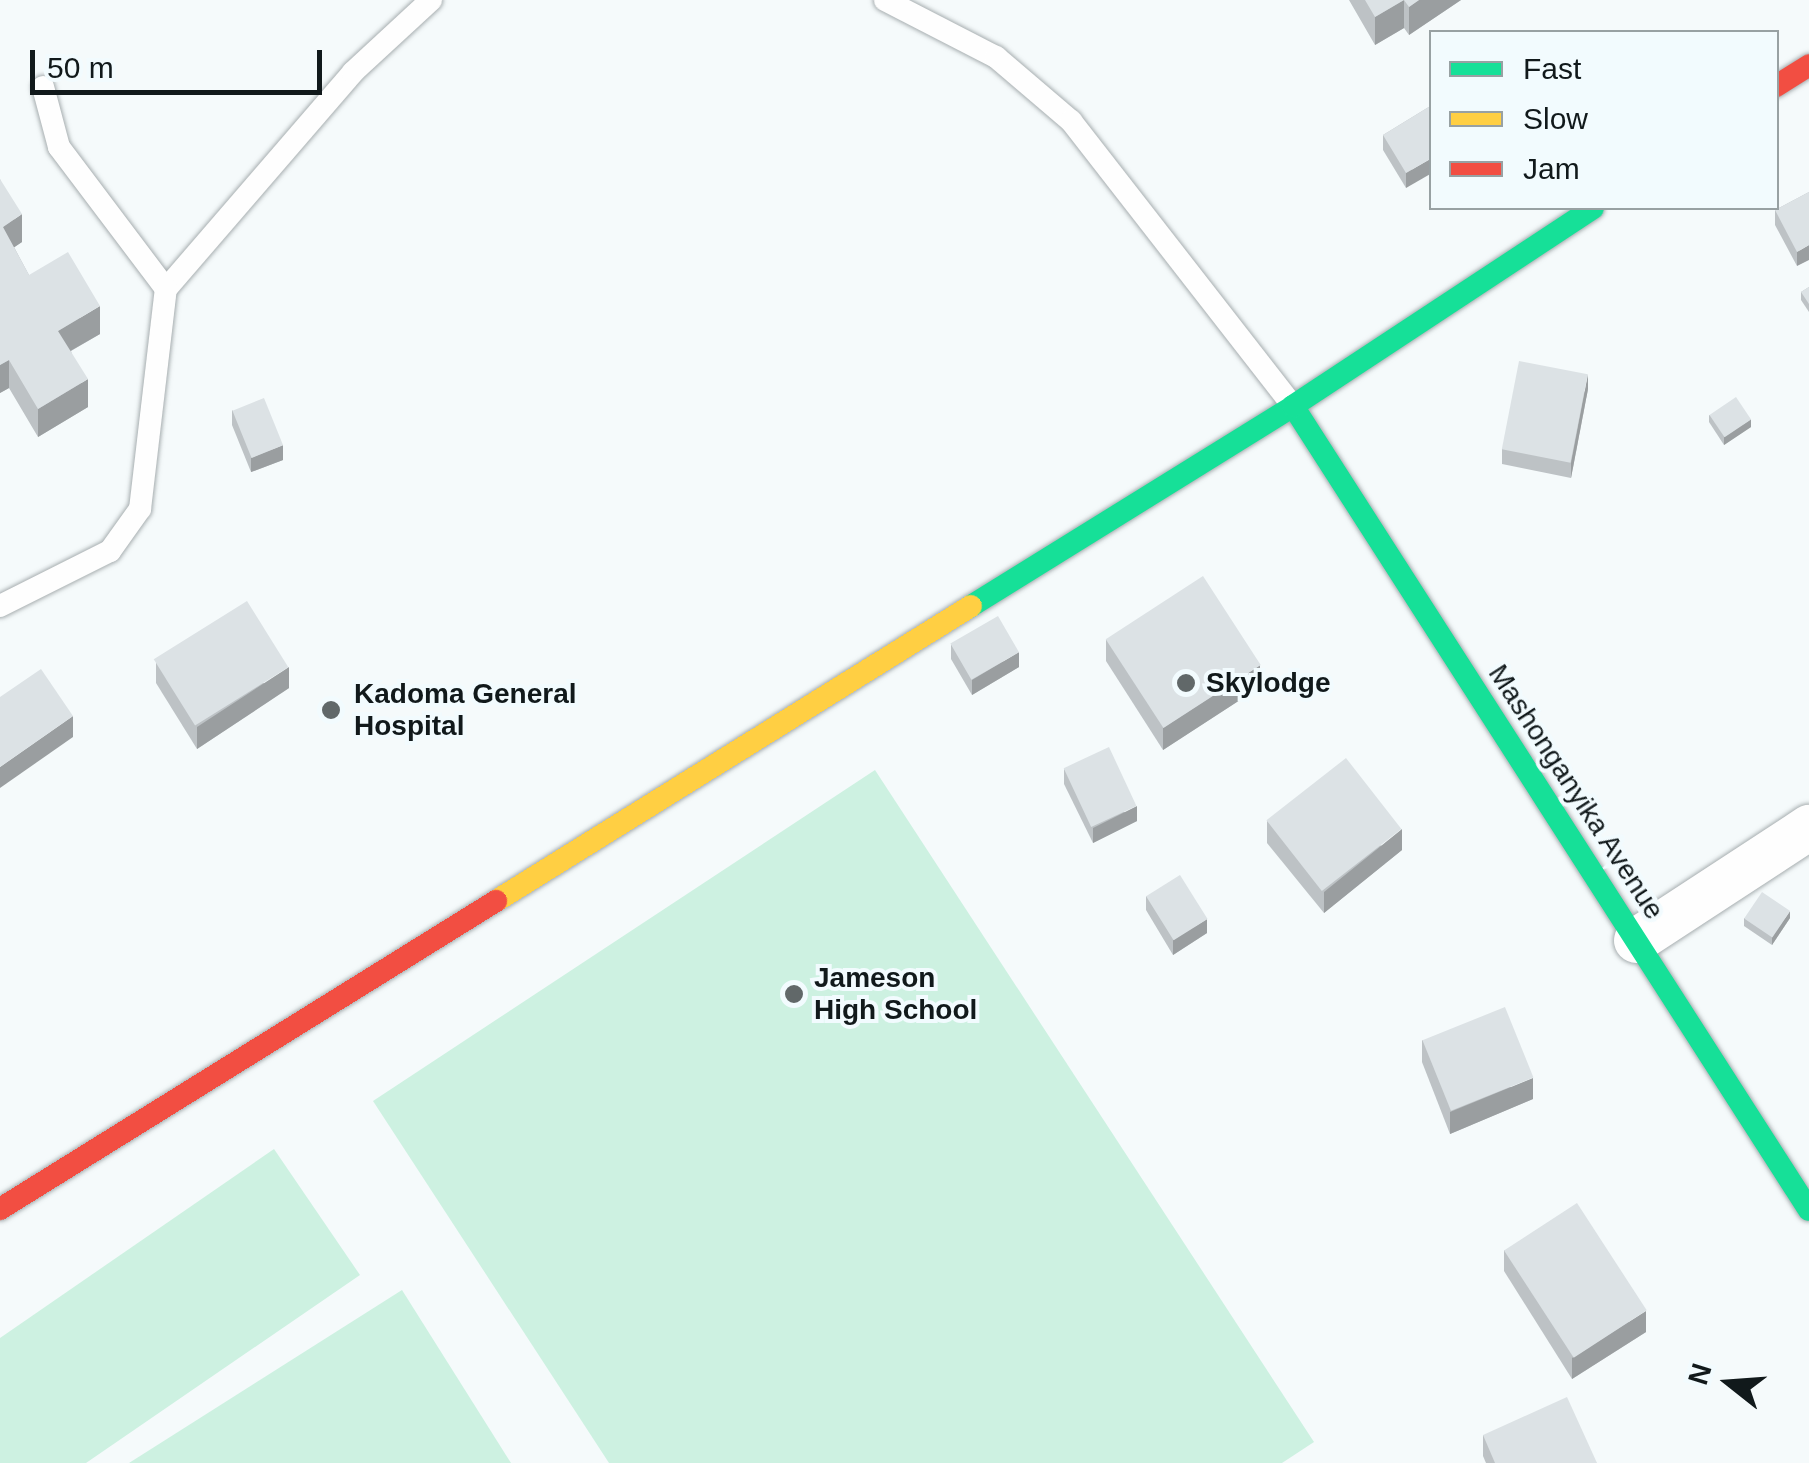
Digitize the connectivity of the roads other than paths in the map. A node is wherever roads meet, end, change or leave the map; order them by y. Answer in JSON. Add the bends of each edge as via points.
{"nodes":[{"id":1,"x":431,"y":0,"type":"edge"},
{"id":2,"x":884,"y":0,"type":"edge"},
{"id":3,"x":1809,"y":65,"type":"edge"},
{"id":4,"x":1779,"y":84,"type":"edge"},
{"id":5,"x":43,"y":87,"type":"dead end"},
{"id":6,"x":1590,"y":210,"type":"edge"},
{"id":7,"x":166,"y":290,"type":"junction"},
{"id":8,"x":1293,"y":406,"type":"junction"},
{"id":9,"x":0,"y":606,"type":"edge"},
{"id":10,"x":1809,"y":827,"type":"edge"},
{"id":11,"x":1636,"y":940,"type":"junction"},
{"id":12,"x":0,"y":1209,"type":"edge"},
{"id":13,"x":1809,"y":1210,"type":"edge"}],
"edges":[{"from":1,"to":7,"type":"lane","via":[[352,72]]},
{"from":2,"to":8,"type":"lane","via":[[996,56],[1072,121]]},
{"from":3,"to":4,"type":"main road"},
{"from":5,"to":7,"type":"lane","via":[[60,146]]},
{"from":6,"to":8,"type":"main road"},
{"from":7,"to":9,"type":"lane","via":[[140,509],[110,551]]},
{"from":8,"to":11,"type":"main road","name":"Mashonganyika Avenue"},
{"from":8,"to":12,"type":"main road"},
{"from":10,"to":11,"type":"street"},
{"from":11,"to":13,"type":"main road","name":"Mashonganyika Avenue"}]}
